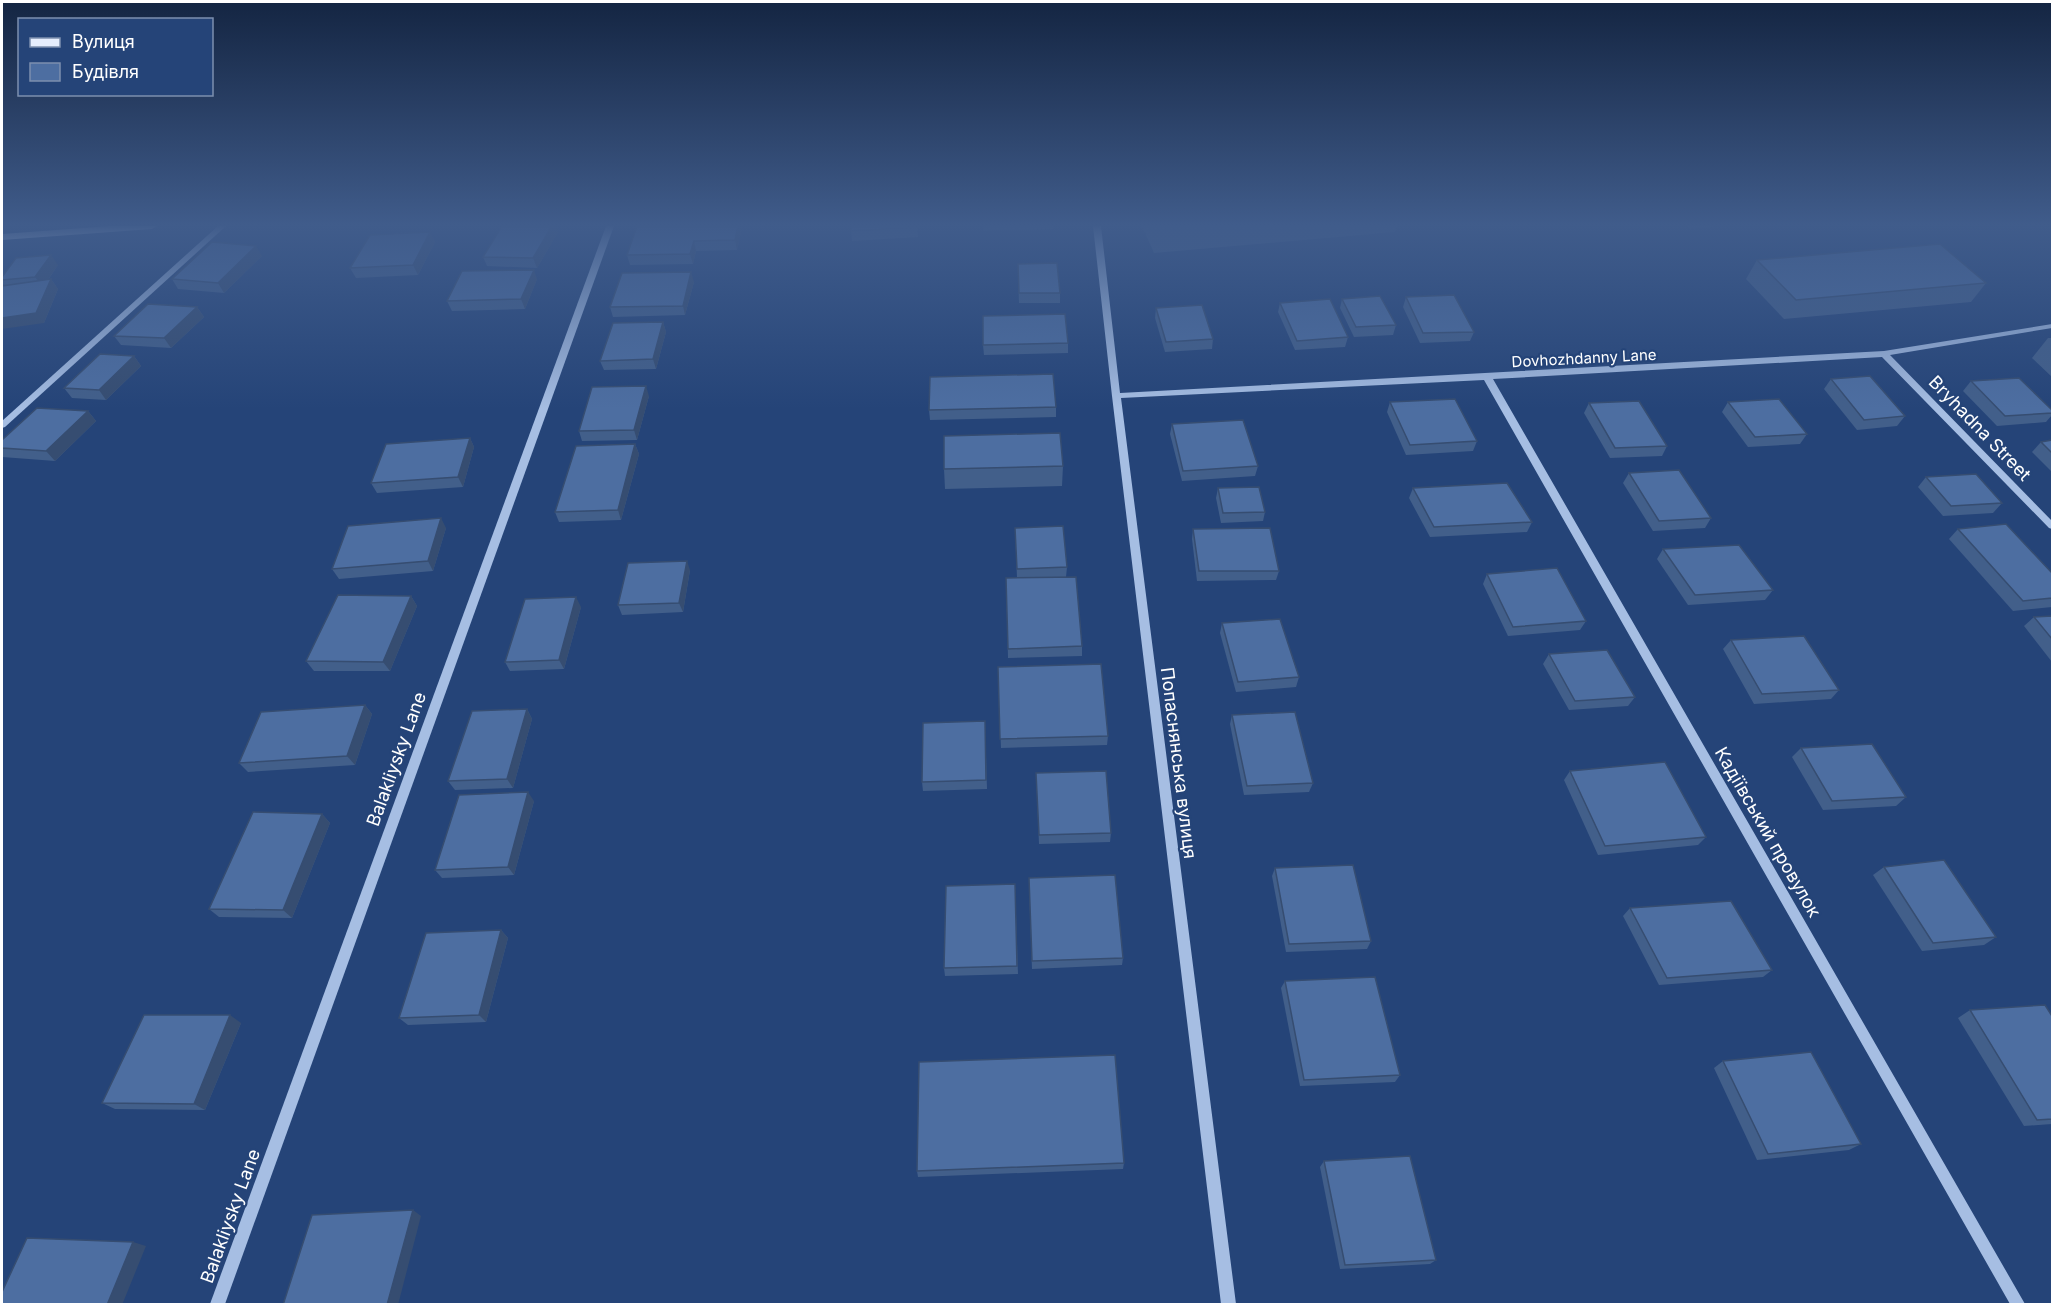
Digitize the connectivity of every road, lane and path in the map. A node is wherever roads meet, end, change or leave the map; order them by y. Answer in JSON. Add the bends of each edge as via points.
{"nodes":[{"id":1,"x":155,"y":287,"type":"edge"},
{"id":2,"x":588,"y":287,"type":"edge"},
{"id":3,"x":1104,"y":287,"type":"edge"},
{"id":4,"x":2052,"y":326,"type":"edge"},
{"id":5,"x":1884,"y":354,"type":"junction"},
{"id":6,"x":1487,"y":377,"type":"junction"},
{"id":7,"x":1116,"y":396,"type":"junction"},
{"id":8,"x":2,"y":425,"type":"edge"},
{"id":9,"x":2052,"y":526,"type":"edge"},
{"id":10,"x":217,"y":1305,"type":"edge"},
{"id":11,"x":1228,"y":1305,"type":"edge"},
{"id":12,"x":2018,"y":1305,"type":"edge"}],
"edges":[{"from":1,"to":8,"type":"street"},
{"from":2,"to":10,"type":"street","name":"Balakliysky Lane"},
{"from":3,"to":7,"type":"street","name":"Попаснянська вулиця"},
{"from":4,"to":5,"type":"street","name":"Dovhozhdanny Lane"},
{"from":5,"to":6,"type":"street","name":"Dovhozhdanny Lane"},
{"from":5,"to":9,"type":"street","name":"Bryhadna Street"},
{"from":6,"to":7,"type":"street","name":"Dovhozhdanny Lane"},
{"from":6,"to":12,"type":"street","name":"Кадіївський провулок"},
{"from":7,"to":11,"type":"street","name":"Попаснянська вулиця"}]}
